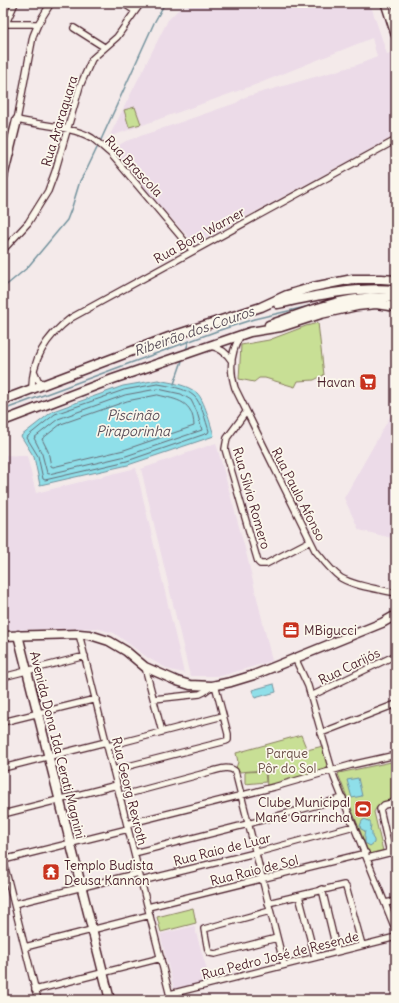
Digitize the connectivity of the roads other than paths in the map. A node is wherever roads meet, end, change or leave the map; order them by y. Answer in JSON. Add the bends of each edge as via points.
{"nodes":[{"id":1,"x":15,"y":3,"type":"edge"},
{"id":2,"x":51,"y":3,"type":"edge"},
{"id":3,"x":123,"y":3,"type":"edge"},
{"id":4,"x":141,"y":3,"type":"edge"},
{"id":5,"x":386,"y":3,"type":"edge"},
{"id":6,"x":135,"y":11,"type":"junction"},
{"id":7,"x":5,"y":24,"type":"edge"},
{"id":8,"x":38,"y":24,"type":"junction"},
{"id":9,"x":74,"y":28,"type":"dead end"},
{"id":10,"x":396,"y":34,"type":"edge"},
{"id":11,"x":104,"y":47,"type":"junction"},
{"id":12,"x":17,"y":120,"type":"junction"},
{"id":13,"x":67,"y":130,"type":"junction"},
{"id":14,"x":396,"y":140,"type":"edge"},
{"id":15,"x":3,"y":177,"type":"edge"},
{"id":16,"x":3,"y":250,"type":"edge"},
{"id":17,"x":193,"y":251,"type":"junction"},
{"id":18,"x":396,"y":280,"type":"edge"},
{"id":19,"x":396,"y":290,"type":"edge"},
{"id":20,"x":396,"y":298,"type":"edge"},
{"id":21,"x":396,"y":307,"type":"edge"},
{"id":22,"x":261,"y":308,"type":"junction"},
{"id":23,"x":250,"y":332,"type":"junction"},
{"id":24,"x":241,"y":335,"type":"junction"},
{"id":25,"x":211,"y":346,"type":"junction"},
{"id":26,"x":231,"y":360,"type":"junction"},
{"id":27,"x":34,"y":371,"type":"junction"},
{"id":28,"x":43,"y":384,"type":"junction"},
{"id":29,"x":32,"y":388,"type":"junction"},
{"id":30,"x":3,"y":400,"type":"edge"},
{"id":31,"x":246,"y":412,"type":"junction"},
{"id":32,"x":3,"y":420,"type":"edge"},
{"id":33,"x":310,"y":541,"type":"junction"},
{"id":34,"x":396,"y":593,"type":"edge"},
{"id":35,"x":395,"y":618,"type":"edge"},
{"id":36,"x":79,"y":634,"type":"junction"},
{"id":37,"x":18,"y":635,"type":"junction"},
{"id":38,"x":3,"y":636,"type":"edge"},
{"id":39,"x":396,"y":655,"type":"edge"},
{"id":40,"x":85,"y":656,"type":"junction"},
{"id":41,"x":295,"y":658,"type":"junction"},
{"id":42,"x":145,"y":667,"type":"junction"},
{"id":43,"x":27,"y":671,"type":"junction"},
{"id":44,"x":3,"y":677,"type":"edge"},
{"id":45,"x":213,"y":686,"type":"junction"},
{"id":46,"x":311,"y":696,"type":"junction"},
{"id":47,"x":96,"y":699,"type":"junction"},
{"id":48,"x":154,"y":699,"type":"junction"},
{"id":49,"x":396,"y":704,"type":"edge"},
{"id":50,"x":38,"y":713,"type":"junction"},
{"id":51,"x":223,"y":716,"type":"junction"},
{"id":52,"x":3,"y":722,"type":"edge"},
{"id":53,"x":162,"y":732,"type":"junction"},
{"id":54,"x":322,"y":733,"type":"junction"},
{"id":55,"x":107,"y":744,"type":"junction"},
{"id":56,"x":396,"y":755,"type":"edge"},
{"id":57,"x":49,"y":756,"type":"junction"},
{"id":58,"x":3,"y":768,"type":"edge"},
{"id":59,"x":114,"y":770,"type":"junction"},
{"id":60,"x":332,"y":771,"type":"junction"},
{"id":61,"x":117,"y":785,"type":"junction"},
{"id":62,"x":241,"y":795,"type":"junction"},
{"id":63,"x":120,"y":796,"type":"junction"},
{"id":64,"x":343,"y":798,"type":"junction"},
{"id":65,"x":60,"y":800,"type":"junction"},
{"id":66,"x":396,"y":802,"type":"edge"},
{"id":67,"x":3,"y":814,"type":"edge"},
{"id":68,"x":248,"y":824,"type":"junction"},
{"id":69,"x":354,"y":826,"type":"junction"},
{"id":70,"x":128,"y":827,"type":"junction"},
{"id":71,"x":70,"y":843,"type":"junction"},
{"id":72,"x":396,"y":851,"type":"edge"},
{"id":73,"x":134,"y":853,"type":"junction"},
{"id":74,"x":255,"y":853,"type":"junction"},
{"id":75,"x":390,"y":853,"type":"junction"},
{"id":76,"x":367,"y":856,"type":"junction"},
{"id":77,"x":3,"y":860,"type":"edge"},
{"id":78,"x":139,"y":873,"type":"junction"},
{"id":79,"x":262,"y":879,"type":"junction"},
{"id":80,"x":141,"y":881,"type":"junction"},
{"id":81,"x":81,"y":887,"type":"junction"},
{"id":82,"x":322,"y":889,"type":"junction"},
{"id":83,"x":299,"y":896,"type":"junction"},
{"id":84,"x":396,"y":901,"type":"edge"},
{"id":85,"x":268,"y":903,"type":"junction"},
{"id":86,"x":385,"y":903,"type":"junction"},
{"id":87,"x":14,"y":904,"type":"junction"},
{"id":88,"x":148,"y":907,"type":"junction"},
{"id":89,"x":270,"y":911,"type":"junction"},
{"id":90,"x":150,"y":915,"type":"junction"},
{"id":91,"x":92,"y":930,"type":"junction"},
{"id":92,"x":396,"y":930,"type":"edge"},
{"id":93,"x":396,"y":937,"type":"edge"},
{"id":94,"x":277,"y":938,"type":"junction"},
{"id":95,"x":362,"y":945,"type":"junction"},
{"id":96,"x":25,"y":947,"type":"junction"},
{"id":97,"x":337,"y":952,"type":"junction"},
{"id":98,"x":315,"y":957,"type":"junction"},
{"id":99,"x":161,"y":958,"type":"junction"},
{"id":100,"x":284,"y":965,"type":"junction"},
{"id":101,"x":103,"y":973,"type":"junction"},
{"id":102,"x":36,"y":990,"type":"junction"},
{"id":103,"x":170,"y":997,"type":"edge"},
{"id":104,"x":38,"y":1000,"type":"edge"},
{"id":105,"x":110,"y":1000,"type":"edge"}],
"edges":[{"from":1,"to":7,"type":"street"},
{"from":2,"to":8,"type":"street"},
{"from":3,"to":6,"type":"street"},
{"from":4,"to":6,"type":"street","name":"Rua Araraquara"},
{"from":5,"to":10,"type":"main road"},
{"from":6,"to":11,"type":"street","name":"Rua Araraquara","via":[[117,37]]},
{"from":7,"to":8,"type":"street"},
{"from":8,"to":12,"type":"street","via":[[30,48]]},
{"from":9,"to":11,"type":"street"},
{"from":11,"to":13,"type":"street","name":"Rua Araraquara","via":[[92,59],[86,70]]},
{"from":12,"to":13,"type":"street","name":"Rua Brascola"},
{"from":12,"to":15,"type":"main road"},
{"from":13,"to":16,"type":"street","name":"Rua Araraquara","via":[[48,191],[28,223]]},
{"from":13,"to":17,"type":"street","name":"Rua Brascola","via":[[83,134],[111,154]]},
{"from":14,"to":17,"type":"street","name":"Rua Borg Warner"},
{"from":17,"to":27,"type":"street","name":"Rua Borg Warner","via":[[71,318],[45,344],[39,353]]},
{"from":18,"to":22,"type":"main road","via":[[340,280],[294,293]]},
{"from":19,"to":22,"type":"main road","via":[[347,290]]},
{"from":20,"to":23,"type":"main road","via":[[354,298],[321,306]]},
{"from":21,"to":23,"type":"main road","via":[[376,304],[357,306],[281,327]]},
{"from":22,"to":28,"type":"main road","via":[[179,333]]},
{"from":23,"to":24,"type":"main road"},
{"from":24,"to":25,"type":"main road"},
{"from":24,"to":26,"type":"street","name":"Rua Paulo Afonso"},
{"from":25,"to":26,"type":"street","via":[[221,349]]},
{"from":25,"to":32,"type":"main road"},
{"from":26,"to":31,"type":"street","name":"Rua Paulo Afonso","via":[[234,384]]},
{"from":27,"to":28,"type":"street"},
{"from":27,"to":29,"type":"street","name":"Rua Borg Warner"},
{"from":28,"to":29,"type":"main road"},
{"from":29,"to":30,"type":"main road"},
{"from":31,"to":33,"type":"street","name":"Rua Paulo Afonso"},
{"from":31,"to":33,"type":"street","name":"Rua Sílvio Romero","via":[[227,438],[225,449],[258,562],[266,564]]},
{"from":33,"to":34,"type":"street","name":"Rua Paulo Afonso","via":[[323,560],[341,577]]},
{"from":35,"to":41,"type":"main road"},
{"from":36,"to":37,"type":"main road"},
{"from":36,"to":40,"type":"street","name":"Rua Georg Rexroth"},
{"from":36,"to":42,"type":"main road","via":[[109,641]]},
{"from":37,"to":38,"type":"main road"},
{"from":37,"to":43,"type":"main road","name":"Avenida Dona Ida Cerati Magnini"},
{"from":39,"to":46,"type":"street","name":"Rua Carijós"},
{"from":40,"to":43,"type":"street"},
{"from":40,"to":47,"type":"street","name":"Rua Georg Rexroth"},
{"from":41,"to":45,"type":"main road","via":[[248,677]]},
{"from":41,"to":46,"type":"street"},
{"from":42,"to":45,"type":"main road","via":[[177,682]]},
{"from":42,"to":48,"type":"street"},
{"from":43,"to":44,"type":"street"},
{"from":43,"to":50,"type":"main road","name":"Avenida Dona Ida Cerati Magnini"},
{"from":45,"to":48,"type":"street","via":[[200,694]]},
{"from":45,"to":51,"type":"street"},
{"from":46,"to":54,"type":"street"},
{"from":47,"to":50,"type":"street"},
{"from":47,"to":55,"type":"street","name":"Rua Georg Rexroth"},
{"from":48,"to":53,"type":"street"},
{"from":49,"to":54,"type":"street"},
{"from":50,"to":52,"type":"street"},
{"from":50,"to":57,"type":"main road","name":"Avenida Dona Ida Cerati Magnini"},
{"from":51,"to":53,"type":"street"},
{"from":51,"to":59,"type":"street","via":[[228,734],[226,741]]},
{"from":53,"to":55,"type":"street"},
{"from":54,"to":60,"type":"street"},
{"from":55,"to":57,"type":"street"},
{"from":55,"to":59,"type":"street","name":"Rua Georg Rexroth"},
{"from":56,"to":60,"type":"street"},
{"from":57,"to":58,"type":"street"},
{"from":57,"to":65,"type":"main road","name":"Avenida Dona Ida Cerati Magnini"},
{"from":59,"to":61,"type":"street","name":"Rua Georg Rexroth"},
{"from":60,"to":62,"type":"street"},
{"from":60,"to":64,"type":"street"},
{"from":61,"to":63,"type":"street","name":"Rua Georg Rexroth"},
{"from":61,"to":65,"type":"street"},
{"from":62,"to":63,"type":"street","via":[[235,771],[226,768]]},
{"from":62,"to":68,"type":"street"},
{"from":62,"to":70,"type":"street"},
{"from":63,"to":70,"type":"street","name":"Rua Georg Rexroth"},
{"from":64,"to":68,"type":"street"},
{"from":64,"to":69,"type":"street"},
{"from":65,"to":67,"type":"street"},
{"from":65,"to":71,"type":"main road","name":"Avenida Dona Ida Cerati Magnini"},
{"from":66,"to":75,"type":"street","via":[[384,805],[380,809]]},
{"from":68,"to":73,"type":"street"},
{"from":68,"to":74,"type":"street"},
{"from":69,"to":74,"type":"street","name":"Rua Raio de Luar"},
{"from":69,"to":76,"type":"street"},
{"from":70,"to":71,"type":"street"},
{"from":70,"to":73,"type":"street","name":"Rua Georg Rexroth"},
{"from":71,"to":77,"type":"street"},
{"from":71,"to":81,"type":"main road","name":"Avenida Dona Ida Cerati Magnini"},
{"from":72,"to":75,"type":"street","name":"Rua Raio de Sol"},
{"from":73,"to":78,"type":"street","name":"Rua Georg Rexroth"},
{"from":74,"to":79,"type":"street"},
{"from":74,"to":80,"type":"street","name":"Rua Raio de Luar"},
{"from":75,"to":76,"type":"street","name":"Rua Raio de Sol"},
{"from":76,"to":79,"type":"street","name":"Rua Raio de Sol"},
{"from":76,"to":86,"type":"street"},
{"from":77,"to":87,"type":"street"},
{"from":78,"to":80,"type":"street","name":"Rua Georg Rexroth"},
{"from":78,"to":81,"type":"street"},
{"from":79,"to":85,"type":"street"},
{"from":79,"to":88,"type":"street","name":"Rua Raio de Sol"},
{"from":80,"to":88,"type":"street","name":"Rua Georg Rexroth"},
{"from":81,"to":87,"type":"street"},
{"from":81,"to":91,"type":"main road","name":"Avenida Dona Ida Cerati Magnini"},
{"from":82,"to":83,"type":"street"},
{"from":82,"to":95,"type":"street","via":[[342,885],[346,887]]},
{"from":82,"to":97,"type":"street"},
{"from":83,"to":85,"type":"street"},
{"from":83,"to":98,"type":"street"},
{"from":84,"to":86,"type":"street"},
{"from":85,"to":89,"type":"street"},
{"from":86,"to":92,"type":"street"},
{"from":87,"to":96,"type":"street"},
{"from":88,"to":90,"type":"street","name":"Rua Georg Rexroth"},
{"from":89,"to":94,"type":"street"},
{"from":89,"to":94,"type":"street","via":[[204,929],[208,950],[215,954]]},
{"from":90,"to":91,"type":"street"},
{"from":90,"to":99,"type":"street","name":"Rua Georg Rexroth"},
{"from":91,"to":96,"type":"street"},
{"from":91,"to":101,"type":"main road","name":"Avenida Dona Ida Cerati Magnini"},
{"from":93,"to":95,"type":"street","name":"Rua Pedro José de Resende"},
{"from":94,"to":100,"type":"street"},
{"from":95,"to":97,"type":"street","name":"Rua Pedro José de Resende"},
{"from":96,"to":102,"type":"street"},
{"from":97,"to":98,"type":"street","name":"Rua Pedro José de Resende"},
{"from":98,"to":100,"type":"street","name":"Rua Pedro José de Resende"},
{"from":99,"to":101,"type":"street"},
{"from":99,"to":103,"type":"street","name":"Rua Georg Rexroth"},
{"from":100,"to":103,"type":"street","name":"Rua Pedro José de Resende"},
{"from":101,"to":102,"type":"street"},
{"from":101,"to":105,"type":"main road","name":"Avenida Dona Ida Cerati Magnini"},
{"from":102,"to":104,"type":"street"}]}
